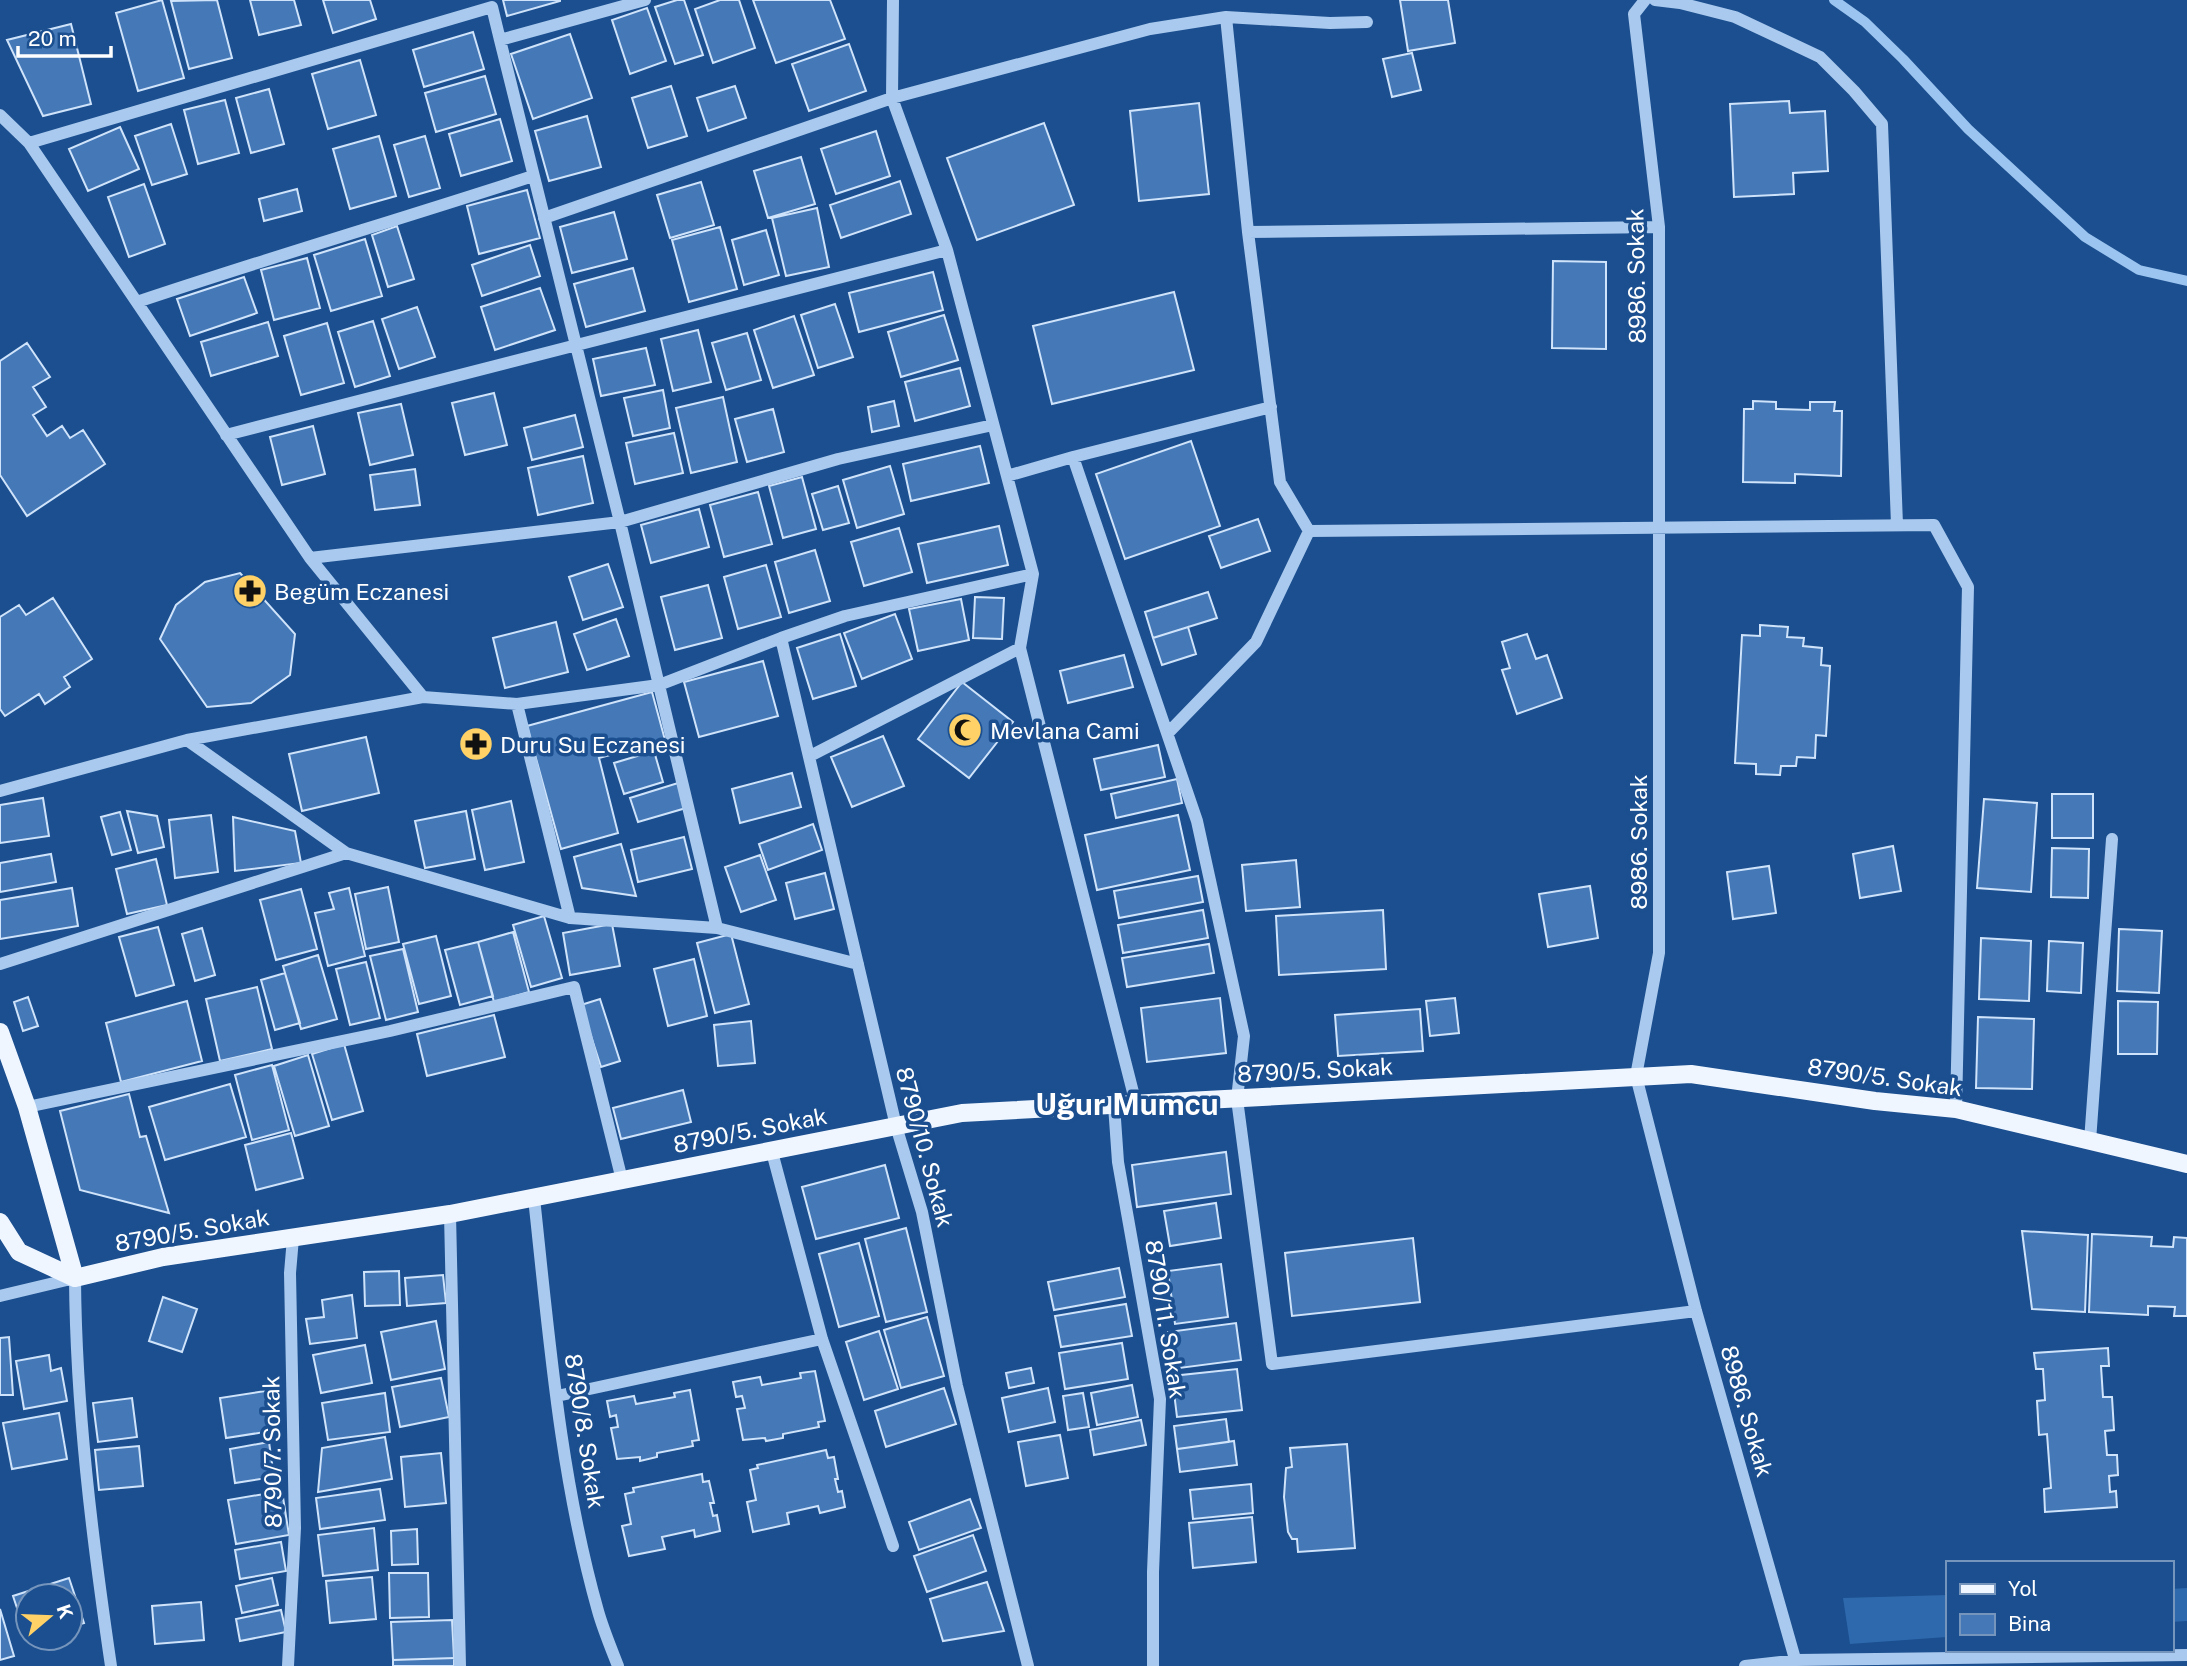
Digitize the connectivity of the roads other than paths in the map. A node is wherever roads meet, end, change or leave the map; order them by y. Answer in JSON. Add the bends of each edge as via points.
{"nodes":[{"id":1,"x":645,"y":0,"type":"edge"},
{"id":2,"x":893,"y":0,"type":"edge"},
{"id":3,"x":1645,"y":0,"type":"edge"},
{"id":4,"x":1655,"y":0,"type":"edge"},
{"id":5,"x":491,"y":3,"type":"edge"},
{"id":6,"x":1226,"y":17,"type":"junction"},
{"id":7,"x":1367,"y":22,"type":"dead end"},
{"id":8,"x":500,"y":40,"type":"junction"},
{"id":9,"x":892,"y":98,"type":"junction"},
{"id":10,"x":0,"y":115,"type":"edge"},
{"id":11,"x":29,"y":143,"type":"junction"},
{"id":12,"x":533,"y":176,"type":"junction"},
{"id":13,"x":544,"y":218,"type":"junction"},
{"id":14,"x":1659,"y":227,"type":"junction"},
{"id":15,"x":1248,"y":232,"type":"junction"},
{"id":16,"x":947,"y":250,"type":"junction"},
{"id":17,"x":137,"y":302,"type":"junction"},
{"id":18,"x":576,"y":347,"type":"junction"},
{"id":19,"x":1271,"y":407,"type":"junction"},
{"id":20,"x":993,"y":425,"type":"junction"},
{"id":21,"x":226,"y":435,"type":"junction"},
{"id":22,"x":1073,"y":457,"type":"junction"},
{"id":23,"x":1007,"y":476,"type":"junction"},
{"id":24,"x":620,"y":522,"type":"junction"},
{"id":25,"x":1896,"y":525,"type":"junction"},
{"id":26,"x":1658,"y":528,"type":"junction"},
{"id":27,"x":1309,"y":531,"type":"junction"},
{"id":28,"x":310,"y":558,"type":"junction"},
{"id":29,"x":1033,"y":574,"type":"junction"},
{"id":30,"x":781,"y":638,"type":"junction"},
{"id":31,"x":1020,"y":648,"type":"junction"},
{"id":32,"x":659,"y":685,"type":"junction"},
{"id":33,"x":423,"y":697,"type":"junction"},
{"id":34,"x":517,"y":704,"type":"junction"},
{"id":35,"x":1168,"y":733,"type":"junction"},
{"id":36,"x":187,"y":740,"type":"junction"},
{"id":37,"x":810,"y":756,"type":"junction"},
{"id":38,"x":0,"y":791,"type":"edge"},
{"id":39,"x":2112,"y":839,"type":"dead end"},
{"id":40,"x":346,"y":853,"type":"junction"},
{"id":41,"x":570,"y":918,"type":"junction"},
{"id":42,"x":717,"y":928,"type":"junction"},
{"id":43,"x":0,"y":964,"type":"edge"},
{"id":44,"x":858,"y":964,"type":"junction"},
{"id":45,"x":0,"y":1032,"type":"edge"},
{"id":46,"x":1636,"y":1076,"type":"junction"},
{"id":47,"x":1237,"y":1099,"type":"junction"},
{"id":48,"x":1136,"y":1104,"type":"junction"},
{"id":49,"x":1114,"y":1105,"type":"junction"},
{"id":50,"x":27,"y":1107,"type":"junction"},
{"id":51,"x":1956,"y":1109,"type":"junction"},
{"id":52,"x":896,"y":1126,"type":"junction"},
{"id":53,"x":2090,"y":1141,"type":"junction"},
{"id":54,"x":772,"y":1152,"type":"junction"},
{"id":55,"x":2187,"y":1164,"type":"edge"},
{"id":56,"x":622,"y":1180,"type":"junction"},
{"id":57,"x":534,"y":1198,"type":"junction"},
{"id":58,"x":450,"y":1214,"type":"junction"},
{"id":59,"x":0,"y":1222,"type":"edge"},
{"id":60,"x":293,"y":1238,"type":"junction"},
{"id":61,"x":75,"y":1278,"type":"junction"},
{"id":62,"x":0,"y":1296,"type":"edge"},
{"id":63,"x":1696,"y":1311,"type":"junction"},
{"id":64,"x":822,"y":1339,"type":"junction"},
{"id":65,"x":557,"y":1396,"type":"junction"},
{"id":66,"x":893,"y":1546,"type":"dead end"},
{"id":67,"x":2187,"y":1655,"type":"edge"},
{"id":68,"x":1797,"y":1663,"type":"edge"},
{"id":69,"x":111,"y":1666,"type":"edge"},
{"id":70,"x":288,"y":1666,"type":"edge"},
{"id":71,"x":460,"y":1666,"type":"edge"},
{"id":72,"x":618,"y":1666,"type":"edge"},
{"id":73,"x":1028,"y":1666,"type":"edge"},
{"id":74,"x":1153,"y":1666,"type":"edge"},
{"id":75,"x":1745,"y":1666,"type":"edge"}],
"edges":[{"from":1,"to":8,"type":"street"},
{"from":2,"to":9,"type":"street"},
{"from":3,"to":14,"type":"street","name":"8986. Sokak","via":[[1634,14]]},
{"from":4,"to":25,"type":"street","via":[[1735,17],[1820,57],[1882,124]]},
{"from":5,"to":8,"type":"street"},
{"from":5,"to":11,"type":"street"},
{"from":6,"to":7,"type":"street"},
{"from":6,"to":9,"type":"street","via":[[1150,29]]},
{"from":6,"to":15,"type":"street"},
{"from":8,"to":12,"type":"street"},
{"from":9,"to":13,"type":"street"},
{"from":9,"to":16,"type":"street"},
{"from":10,"to":11,"type":"street"},
{"from":11,"to":17,"type":"street"},
{"from":12,"to":13,"type":"street"},
{"from":12,"to":17,"type":"street"},
{"from":13,"to":18,"type":"street"},
{"from":14,"to":15,"type":"street"},
{"from":14,"to":26,"type":"street","name":"8986. Sokak"},
{"from":15,"to":19,"type":"street"},
{"from":16,"to":18,"type":"street"},
{"from":16,"to":20,"type":"street"},
{"from":17,"to":21,"type":"street"},
{"from":18,"to":21,"type":"street"},
{"from":18,"to":24,"type":"street"},
{"from":19,"to":22,"type":"street"},
{"from":19,"to":27,"type":"street","via":[[1280,482]]},
{"from":20,"to":23,"type":"street"},
{"from":20,"to":24,"type":"street","via":[[838,459]]},
{"from":21,"to":28,"type":"street"},
{"from":22,"to":23,"type":"street"},
{"from":22,"to":35,"type":"street"},
{"from":23,"to":29,"type":"street"},
{"from":24,"to":28,"type":"street"},
{"from":24,"to":32,"type":"street"},
{"from":25,"to":26,"type":"street"},
{"from":25,"to":51,"type":"street","via":[[1934,525],[1968,587]]},
{"from":26,"to":27,"type":"street"},
{"from":26,"to":46,"type":"street","name":"8986. Sokak","via":[[1659,953]]},
{"from":27,"to":35,"type":"street","via":[[1256,642]]},
{"from":28,"to":33,"type":"street"},
{"from":29,"to":30,"type":"street","via":[[845,616]]},
{"from":29,"to":31,"type":"street"},
{"from":30,"to":32,"type":"street"},
{"from":30,"to":37,"type":"street","name":"8790/10. Sokak"},
{"from":31,"to":37,"type":"street"},
{"from":31,"to":48,"type":"street"},
{"from":32,"to":34,"type":"street"},
{"from":32,"to":42,"type":"street"},
{"from":33,"to":34,"type":"street"},
{"from":33,"to":36,"type":"street"},
{"from":34,"to":41,"type":"street"},
{"from":35,"to":47,"type":"street","via":[[1197,821],[1244,1036]]},
{"from":36,"to":38,"type":"street"},
{"from":36,"to":40,"type":"street"},
{"from":37,"to":44,"type":"street","name":"8790/10. Sokak"},
{"from":39,"to":53,"type":"street"},
{"from":40,"to":41,"type":"street"},
{"from":40,"to":43,"type":"street"},
{"from":41,"to":42,"type":"street"},
{"from":42,"to":44,"type":"street"},
{"from":44,"to":52,"type":"street","name":"8790/10. Sokak"},
{"from":45,"to":50,"type":"main road"},
{"from":46,"to":47,"type":"main road","name":"8790/5. Sokak"},
{"from":46,"to":51,"type":"main road","name":"8790/5. Sokak","via":[[1690,1074]]},
{"from":46,"to":63,"type":"street","name":"8986. Sokak"},
{"from":47,"to":48,"type":"main road","name":"8790/5. Sokak"},
{"from":47,"to":63,"type":"street","via":[[1272,1364]]},
{"from":48,"to":49,"type":"main road","name":"8790/5. Sokak"},
{"from":49,"to":52,"type":"main road","name":"8790/5. Sokak","via":[[962,1112]]},
{"from":49,"to":74,"type":"street","name":"8790/11. Sokak","via":[[1118,1162],[1160,1399]]},
{"from":50,"to":56,"type":"street","via":[[390,1031],[574,986]]},
{"from":50,"to":61,"type":"main road"},
{"from":51,"to":53,"type":"main road","name":"8790/5. Sokak"},
{"from":52,"to":54,"type":"main road","name":"8790/5. Sokak"},
{"from":52,"to":73,"type":"street","name":"8790/10. Sokak","via":[[922,1212],[957,1386]]},
{"from":53,"to":55,"type":"main road","name":"8790/5. Sokak"},
{"from":54,"to":56,"type":"main road","name":"8790/5. Sokak"},
{"from":54,"to":64,"type":"street"},
{"from":56,"to":57,"type":"main road","name":"8790/5. Sokak"},
{"from":57,"to":58,"type":"main road","name":"8790/5. Sokak"},
{"from":57,"to":65,"type":"street","name":"8790/8. Sokak"},
{"from":58,"to":60,"type":"main road","name":"8790/5. Sokak"},
{"from":58,"to":71,"type":"street"},
{"from":59,"to":61,"type":"main road","via":[[19,1252]]},
{"from":60,"to":61,"type":"main road","name":"8790/5. Sokak","via":[[163,1257]]},
{"from":60,"to":70,"type":"street","name":"8790/7. Sokak","via":[[295,1528]]},
{"from":61,"to":62,"type":"street"},
{"from":61,"to":69,"type":"street","via":[[89,1506]]},
{"from":63,"to":68,"type":"street","name":"8986. Sokak"},
{"from":64,"to":65,"type":"street"},
{"from":64,"to":66,"type":"street"},
{"from":65,"to":72,"type":"street","name":"8790/8. Sokak","via":[[571,1492],[598,1611]]},
{"from":67,"to":68,"type":"street"},
{"from":68,"to":75,"type":"street"}]}
